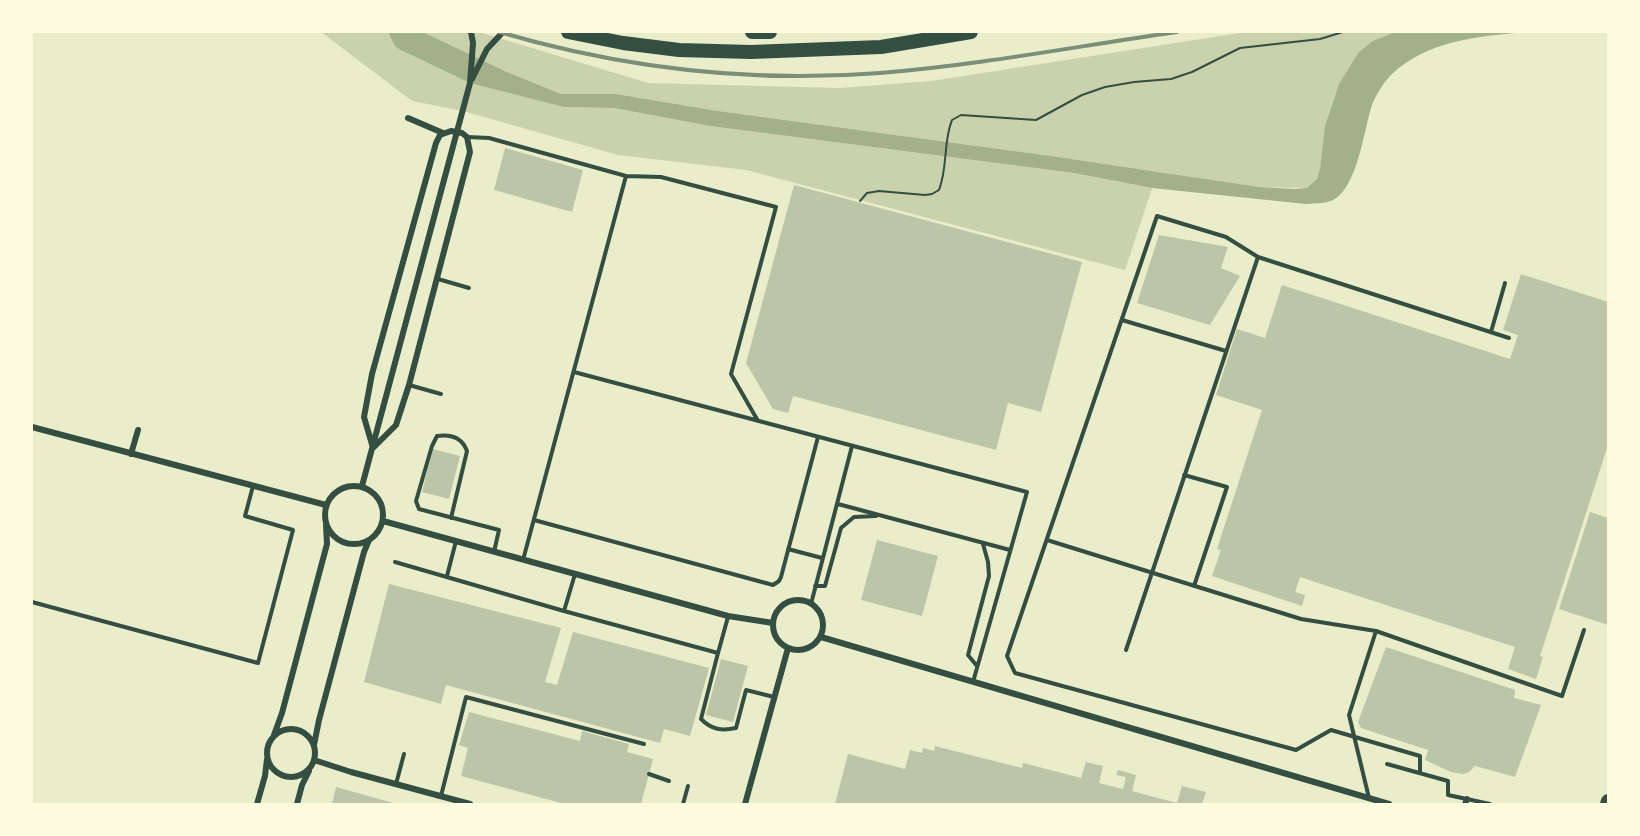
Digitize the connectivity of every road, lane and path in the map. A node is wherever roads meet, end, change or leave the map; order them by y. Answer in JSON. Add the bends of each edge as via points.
{"nodes":[{"id":1,"x":471,"y":32,"type":"edge"},
{"id":2,"x":503,"y":32,"type":"edge"},
{"id":3,"x":568,"y":32,"type":"edge"},
{"id":4,"x":752,"y":32,"type":"edge"},
{"id":5,"x":770,"y":32,"type":"edge"},
{"id":6,"x":971,"y":32,"type":"edge"},
{"id":7,"x":1343,"y":32,"type":"edge"},
{"id":8,"x":470,"y":82,"type":"junction"},
{"id":9,"x":408,"y":118,"type":"dead end"},
{"id":10,"x":443,"y":133,"type":"junction"},
{"id":11,"x":467,"y":137,"type":"junction"},
{"id":12,"x":626,"y":176,"type":"junction"},
{"id":13,"x":860,"y":201,"type":"dead end"},
{"id":14,"x":1258,"y":257,"type":"junction"},
{"id":15,"x":437,"y":279,"type":"junction"},
{"id":16,"x":1505,"y":283,"type":"dead end"},
{"id":17,"x":469,"y":288,"type":"dead end"},
{"id":18,"x":1122,"y":320,"type":"junction"},
{"id":19,"x":1491,"y":332,"type":"junction"},
{"id":20,"x":1509,"y":338,"type":"dead end"},
{"id":21,"x":1226,"y":351,"type":"junction"},
{"id":22,"x":574,"y":372,"type":"junction"},
{"id":23,"x":409,"y":385,"type":"junction"},
{"id":24,"x":441,"y":394,"type":"dead end"},
{"id":25,"x":758,"y":421,"type":"junction"},
{"id":26,"x":32,"y":427,"type":"edge"},
{"id":27,"x":138,"y":430,"type":"dead end"},
{"id":28,"x":818,"y":437,"type":"junction"},
{"id":29,"x":852,"y":446,"type":"junction"},
{"id":30,"x":373,"y":448,"type":"junction"},
{"id":31,"x":131,"y":454,"type":"junction"},
{"id":32,"x":1184,"y":475,"type":"junction"},
{"id":33,"x":253,"y":486,"type":"junction"},
{"id":34,"x":362,"y":486,"type":"junction"},
{"id":35,"x":838,"y":504,"type":"junction"},
{"id":36,"x":326,"y":505,"type":"junction"},
{"id":37,"x":880,"y":516,"type":"junction"},
{"id":38,"x":451,"y":518,"type":"junction"},
{"id":39,"x":534,"y":520,"type":"junction"},
{"id":40,"x":383,"y":521,"type":"junction"},
{"id":41,"x":326,"y":525,"type":"junction"},
{"id":42,"x":369,"y":540,"type":"junction"},
{"id":43,"x":1047,"y":540,"type":"junction"},
{"id":44,"x":456,"y":541,"type":"junction"},
{"id":45,"x":983,"y":543,"type":"junction"},
{"id":46,"x":788,"y":549,"type":"junction"},
{"id":47,"x":1010,"y":550,"type":"junction"},
{"id":48,"x":494,"y":552,"type":"junction"},
{"id":49,"x":822,"y":558,"type":"junction"},
{"id":50,"x":523,"y":560,"type":"junction"},
{"id":51,"x":395,"y":562,"type":"dead end"},
{"id":52,"x":1152,"y":573,"type":"junction"},
{"id":53,"x":574,"y":574,"type":"junction"},
{"id":54,"x":447,"y":576,"type":"junction"},
{"id":55,"x":814,"y":586,"type":"junction"},
{"id":56,"x":1194,"y":586,"type":"junction"},
{"id":57,"x":32,"y":602,"type":"edge"},
{"id":58,"x":811,"y":604,"type":"junction"},
{"id":59,"x":564,"y":611,"type":"junction"},
{"id":60,"x":728,"y":616,"type":"junction"},
{"id":61,"x":773,"y":623,"type":"junction"},
{"id":62,"x":1584,"y":630,"type":"dead end"},
{"id":63,"x":1376,"y":631,"type":"junction"},
{"id":64,"x":821,"y":637,"type":"junction"},
{"id":65,"x":788,"y":648,"type":"junction"},
{"id":66,"x":1126,"y":650,"type":"dead end"},
{"id":67,"x":718,"y":653,"type":"junction"},
{"id":68,"x":978,"y":666,"type":"junction"},
{"id":69,"x":973,"y":682,"type":"junction"},
{"id":70,"x":774,"y":697,"type":"junction"},
{"id":71,"x":274,"y":735,"type":"junction"},
{"id":72,"x":1353,"y":735,"type":"junction"},
{"id":73,"x":644,"y":744,"type":"dead end"},
{"id":74,"x":314,"y":746,"type":"junction"},
{"id":75,"x":404,"y":754,"type":"dead end"},
{"id":76,"x":267,"y":758,"type":"junction"},
{"id":77,"x":313,"y":764,"type":"junction"},
{"id":78,"x":1387,"y":764,"type":"dead end"},
{"id":79,"x":1420,"y":773,"type":"junction"},
{"id":80,"x":649,"y":774,"type":"dead end"},
{"id":81,"x":669,"y":780,"type":"dead end"},
{"id":82,"x":395,"y":784,"type":"junction"},
{"id":83,"x":688,"y":786,"type":"dead end"},
{"id":84,"x":441,"y":797,"type":"junction"},
{"id":85,"x":1369,"y":799,"type":"junction"},
{"id":86,"x":1466,"y":802,"type":"edge"},
{"id":87,"x":257,"y":804,"type":"edge"},
{"id":88,"x":297,"y":804,"type":"edge"},
{"id":89,"x":470,"y":804,"type":"edge"},
{"id":90,"x":683,"y":804,"type":"edge"},
{"id":91,"x":745,"y":804,"type":"edge"},
{"id":92,"x":1389,"y":804,"type":"edge"},
{"id":93,"x":1490,"y":804,"type":"edge"}],
"edges":[{"from":1,"to":8,"type":"street"},
{"from":2,"to":8,"type":"street","via":[[487,49]]},
{"from":3,"to":6,"type":"main road","via":[[679,50],[751,52],[881,47]]},
{"from":4,"to":5,"type":"main road"},
{"from":7,"to":13,"type":"path","via":[[1320,39],[1240,48],[1171,79],[1105,87],[1082,95],[1036,120],[961,115],[952,120],[939,190],[925,195],[879,191],[867,193]]},
{"from":8,"to":30,"type":"street"},
{"from":9,"to":10,"type":"street"},
{"from":10,"to":11,"type":"street","via":[[456,131]]},
{"from":10,"to":30,"type":"street","via":[[436,143],[372,374],[364,417]]},
{"from":11,"to":12,"type":"lane","via":[[489,138]]},
{"from":11,"to":15,"type":"street","via":[[470,152]]},
{"from":12,"to":22,"type":"lane"},
{"from":12,"to":25,"type":"lane","via":[[661,177],[776,207],[731,374]]},
{"from":14,"to":18,"type":"lane","via":[[1226,237],[1157,216]]},
{"from":14,"to":19,"type":"lane"},
{"from":14,"to":21,"type":"lane"},
{"from":15,"to":17,"type":"lane"},
{"from":15,"to":23,"type":"street"},
{"from":16,"to":19,"type":"lane"},
{"from":18,"to":21,"type":"lane"},
{"from":18,"to":43,"type":"lane"},
{"from":19,"to":20,"type":"lane"},
{"from":21,"to":32,"type":"lane"},
{"from":22,"to":25,"type":"lane"},
{"from":22,"to":39,"type":"lane"},
{"from":23,"to":24,"type":"lane"},
{"from":23,"to":30,"type":"street","via":[[396,425]]},
{"from":25,"to":28,"type":"lane"},
{"from":26,"to":31,"type":"street"},
{"from":27,"to":31,"type":"street"},
{"from":28,"to":29,"type":"lane"},
{"from":28,"to":46,"type":"lane"},
{"from":29,"to":35,"type":"lane"},
{"from":29,"to":47,"type":"lane","via":[[1027,492]]},
{"from":30,"to":34,"type":"street"},
{"from":31,"to":33,"type":"street"},
{"from":32,"to":52,"type":"lane"},
{"from":32,"to":56,"type":"lane","via":[[1227,487]]},
{"from":33,"to":36,"type":"street"},
{"from":33,"to":57,"type":"lane","via":[[245,516],[292,530],[258,663]]},
{"from":34,"to":36,"type":"street","via":[[336,491]]},
{"from":34,"to":40,"type":"street","via":[[377,495]]},
{"from":35,"to":37,"type":"lane"},
{"from":35,"to":49,"type":"lane"},
{"from":36,"to":41,"type":"street"},
{"from":37,"to":45,"type":"lane"},
{"from":37,"to":55,"type":"lane","via":[[854,517],[841,528],[825,586]]},
{"from":38,"to":38,"type":"lane","via":[[467,451],[458,438],[437,436],[416,501],[419,509]]},
{"from":38,"to":48,"type":"lane","via":[[499,530]]},
{"from":39,"to":46,"type":"lane","via":[[773,585],[781,577]]},
{"from":39,"to":50,"type":"lane"},
{"from":40,"to":42,"type":"street"},
{"from":40,"to":44,"type":"street"},
{"from":41,"to":42,"type":"street","via":[[349,544]]},
{"from":41,"to":71,"type":"street","via":[[327,544]]},
{"from":42,"to":74,"type":"street"},
{"from":43,"to":52,"type":"lane"},
{"from":43,"to":72,"type":"lane","via":[[1007,656],[1015,674],[1296,750],[1331,730]]},
{"from":44,"to":48,"type":"street"},
{"from":44,"to":54,"type":"lane"},
{"from":45,"to":47,"type":"lane"},
{"from":45,"to":68,"type":"lane","via":[[990,576],[968,655]]},
{"from":46,"to":49,"type":"lane"},
{"from":47,"to":68,"type":"lane"},
{"from":48,"to":50,"type":"street"},
{"from":49,"to":55,"type":"lane"},
{"from":50,"to":53,"type":"street"},
{"from":51,"to":54,"type":"lane"},
{"from":52,"to":56,"type":"lane"},
{"from":52,"to":66,"type":"lane"},
{"from":53,"to":59,"type":"lane"},
{"from":53,"to":60,"type":"street"},
{"from":54,"to":59,"type":"lane"},
{"from":55,"to":58,"type":"lane"},
{"from":56,"to":63,"type":"lane","via":[[1301,619]]},
{"from":58,"to":61,"type":"street","via":[[790,602],[778,610]]},
{"from":58,"to":64,"type":"street","via":[[823,618]]},
{"from":59,"to":67,"type":"lane"},
{"from":60,"to":61,"type":"street"},
{"from":60,"to":67,"type":"lane"},
{"from":61,"to":65,"type":"street","via":[[776,638]]},
{"from":62,"to":63,"type":"lane","via":[[1562,696]]},
{"from":63,"to":72,"type":"lane","via":[[1349,715]]},
{"from":64,"to":65,"type":"street","via":[[810,648]]},
{"from":64,"to":69,"type":"street"},
{"from":65,"to":70,"type":"street"},
{"from":67,"to":70,"type":"lane","via":[[701,719],[708,726],[736,728],[746,690]]},
{"from":68,"to":69,"type":"lane"},
{"from":69,"to":85,"type":"street"},
{"from":70,"to":91,"type":"street"},
{"from":71,"to":74,"type":"street","via":[[282,730],[298,730]]},
{"from":71,"to":76,"type":"street"},
{"from":72,"to":79,"type":"lane","via":[[1420,756]]},
{"from":72,"to":85,"type":"lane"},
{"from":73,"to":84,"type":"lane","via":[[466,697]]},
{"from":74,"to":77,"type":"street"},
{"from":75,"to":82,"type":"lane"},
{"from":76,"to":77,"type":"street","via":[[270,766],[284,776],[299,776]]},
{"from":76,"to":87,"type":"street"},
{"from":77,"to":82,"type":"street"},
{"from":77,"to":88,"type":"street"},
{"from":78,"to":79,"type":"lane"},
{"from":79,"to":86,"type":"lane","via":[[1448,781],[1448,795]]},
{"from":80,"to":81,"type":"lane"},
{"from":82,"to":84,"type":"street"},
{"from":83,"to":90,"type":"lane"},
{"from":84,"to":89,"type":"street"},
{"from":85,"to":92,"type":"street"},
{"from":86,"to":93,"type":"lane"}]}
